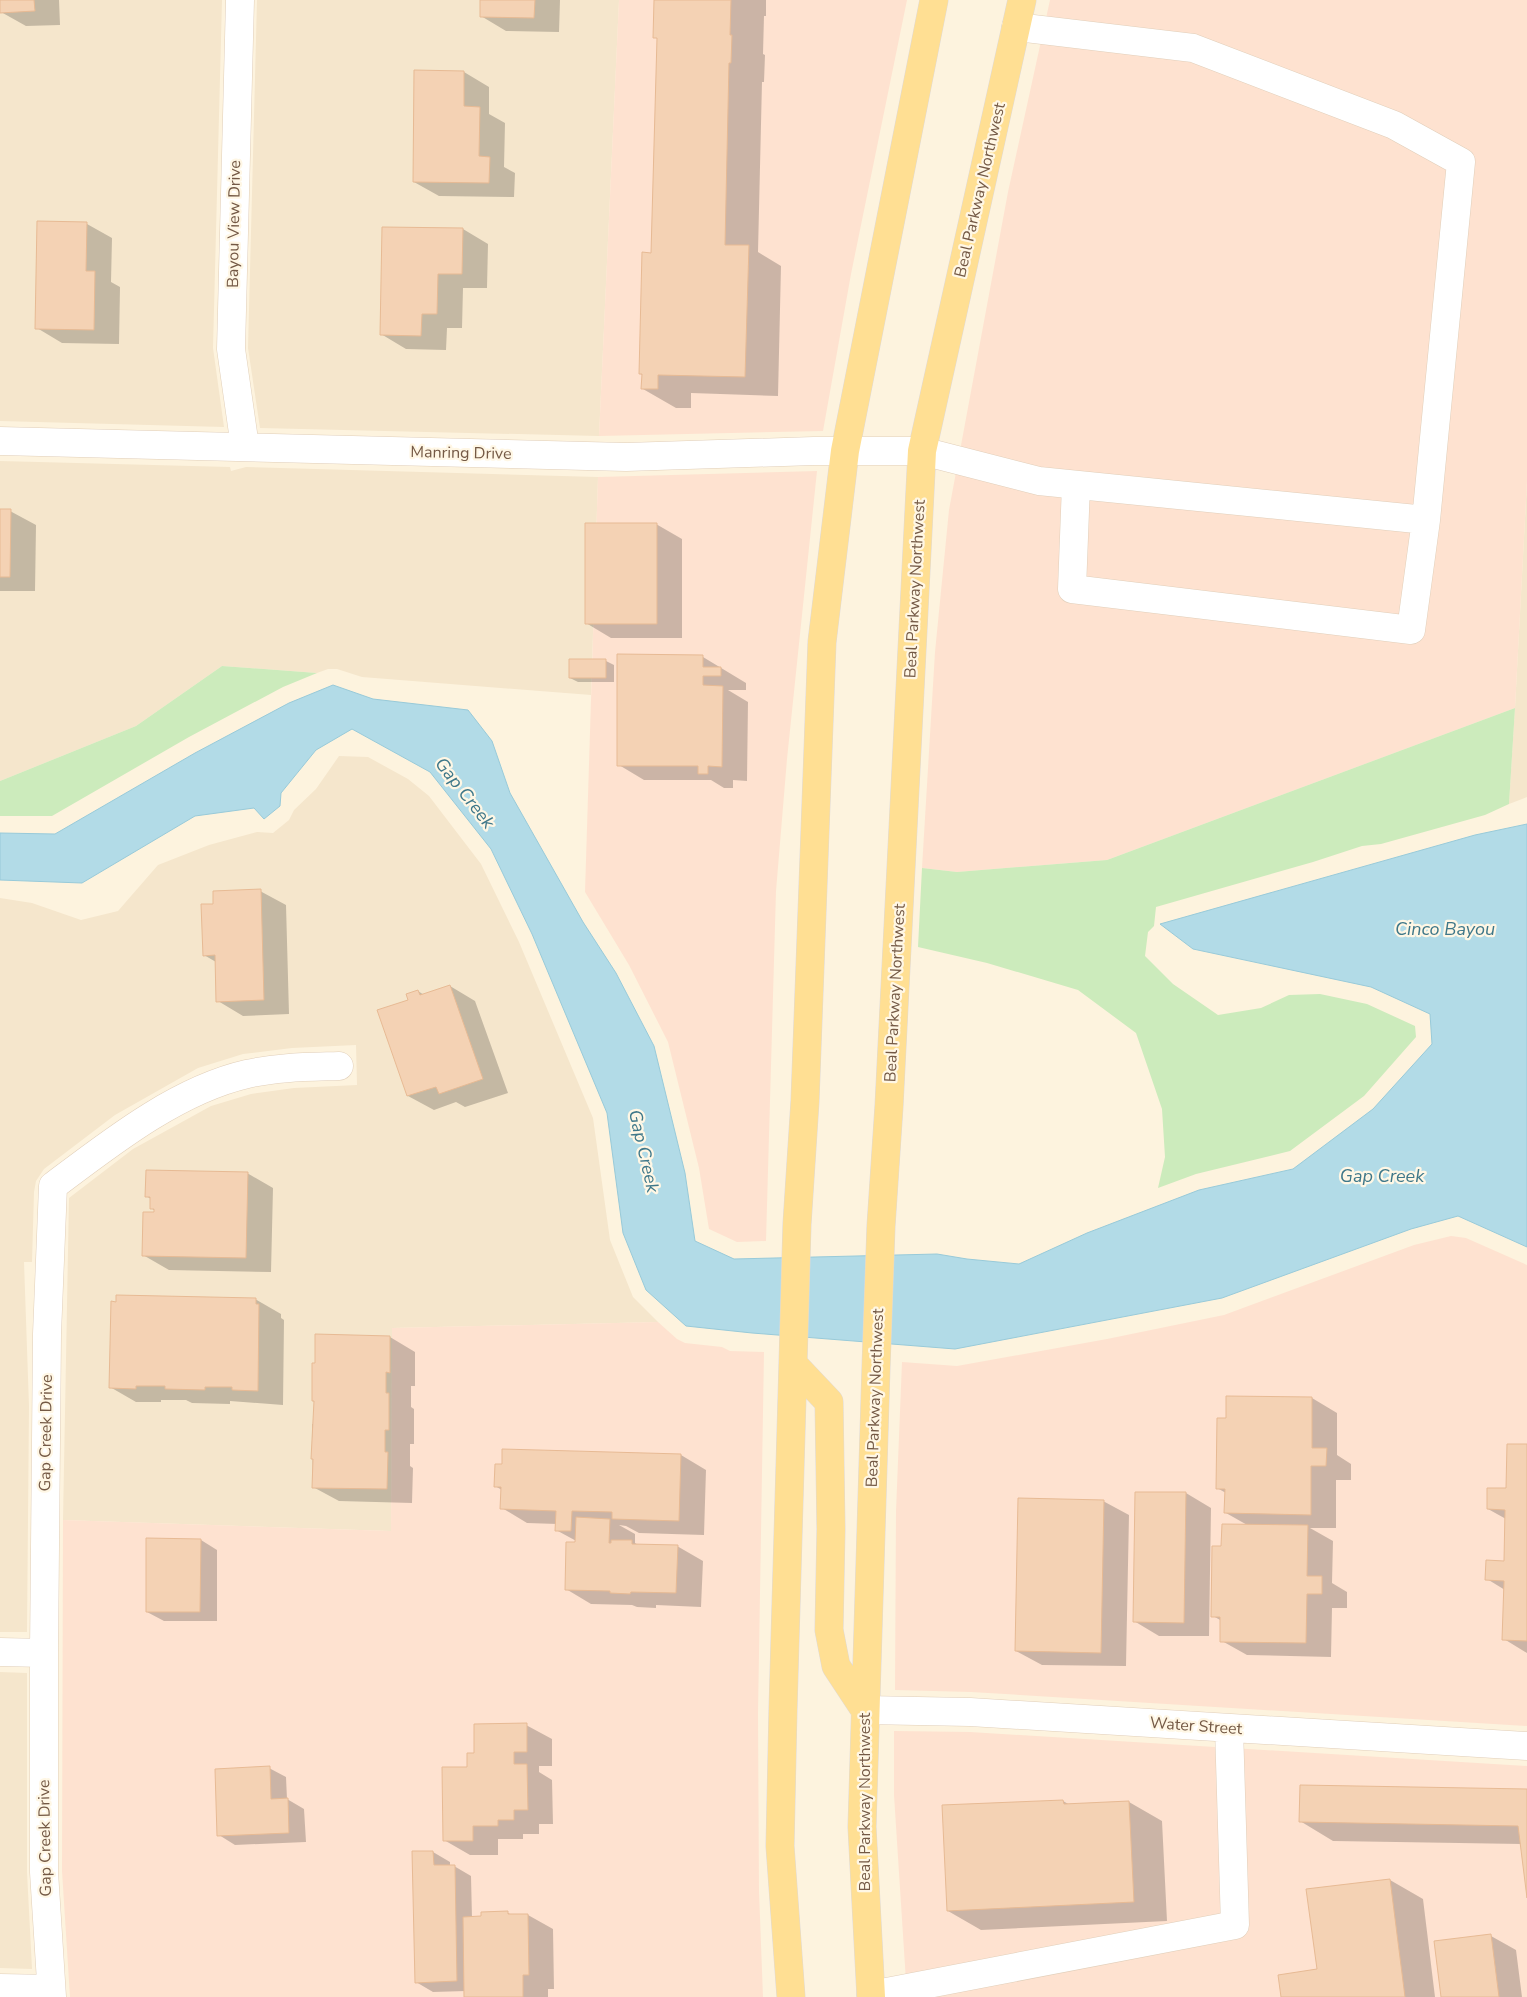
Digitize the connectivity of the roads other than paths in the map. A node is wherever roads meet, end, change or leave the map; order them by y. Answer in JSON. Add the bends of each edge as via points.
{"nodes":[{"id":1,"x":240,"y":0,"type":"edge"},
{"id":2,"x":934,"y":0,"type":"edge"},
{"id":3,"x":1022,"y":0,"type":"edge"},
{"id":4,"x":1016,"y":27,"type":"junction"},
{"id":5,"x":0,"y":441,"type":"edge"},
{"id":6,"x":245,"y":447,"type":"junction"},
{"id":7,"x":845,"y":451,"type":"junction"},
{"id":8,"x":922,"y":451,"type":"junction"},
{"id":9,"x":1076,"y":485,"type":"junction"},
{"id":10,"x":1426,"y":520,"type":"junction"},
{"id":11,"x":339,"y":1066,"type":"dead end"},
{"id":12,"x":793,"y":1364,"type":"junction"},
{"id":13,"x":0,"y":1652,"type":"edge"},
{"id":14,"x":44,"y":1653,"type":"junction"},
{"id":15,"x":865,"y":1710,"type":"junction"},
{"id":16,"x":1229,"y":1728,"type":"junction"},
{"id":17,"x":1527,"y":1746,"type":"edge"},
{"id":18,"x":0,"y":1988,"type":"edge"},
{"id":19,"x":52,"y":1993,"type":"edge"},
{"id":20,"x":871,"y":1996,"type":"edge"},
{"id":21,"x":791,"y":1997,"type":"edge"}],
"edges":[{"from":1,"to":6,"type":"street","name":"Bayou View Drive","via":[[231,349]]},
{"from":2,"to":7,"type":"main road"},
{"from":3,"to":4,"type":"main road","name":"Beal Parkway Northwest"},
{"from":4,"to":8,"type":"main road","name":"Beal Parkway Northwest"},
{"from":4,"to":10,"type":"street","via":[[1193,48],[1394,125],[1460,162]]},
{"from":5,"to":6,"type":"street","name":"Manring Drive"},
{"from":6,"to":7,"type":"street","name":"Manring Drive","via":[[626,457]]},
{"from":7,"to":8,"type":"street","name":"Manring Drive"},
{"from":7,"to":12,"type":"main road","via":[[822,642]]},
{"from":8,"to":9,"type":"street","name":"Manring Drive","via":[[1040,481]]},
{"from":8,"to":15,"type":"main road","name":"Beal Parkway Northwest","via":[[881,1226]]},
{"from":9,"to":10,"type":"street","name":"Manring Drive"},
{"from":9,"to":10,"type":"street","via":[[1072,589],[1411,630]]},
{"from":11,"to":14,"type":"street","name":"Gap Creek Drive","via":[[248,1074],[205,1087],[125,1132],[53,1186],[47,1334]]},
{"from":12,"to":15,"type":"main road","via":[[829,1402],[829,1630],[836,1666]]},
{"from":12,"to":21,"type":"main road","via":[[780,1846]]},
{"from":13,"to":14,"type":"street"},
{"from":14,"to":19,"type":"street","name":"Gap Creek Drive","via":[[44,1872]]},
{"from":15,"to":16,"type":"street","name":"Water Street","via":[[970,1712]]},
{"from":15,"to":20,"type":"main road","name":"Beal Parkway Northwest","via":[[862,1827]]},
{"from":16,"to":17,"type":"street","name":"Water Street"},
{"from":16,"to":20,"type":"street","via":[[1235,1925]]},
{"from":18,"to":19,"type":"street"}]}
